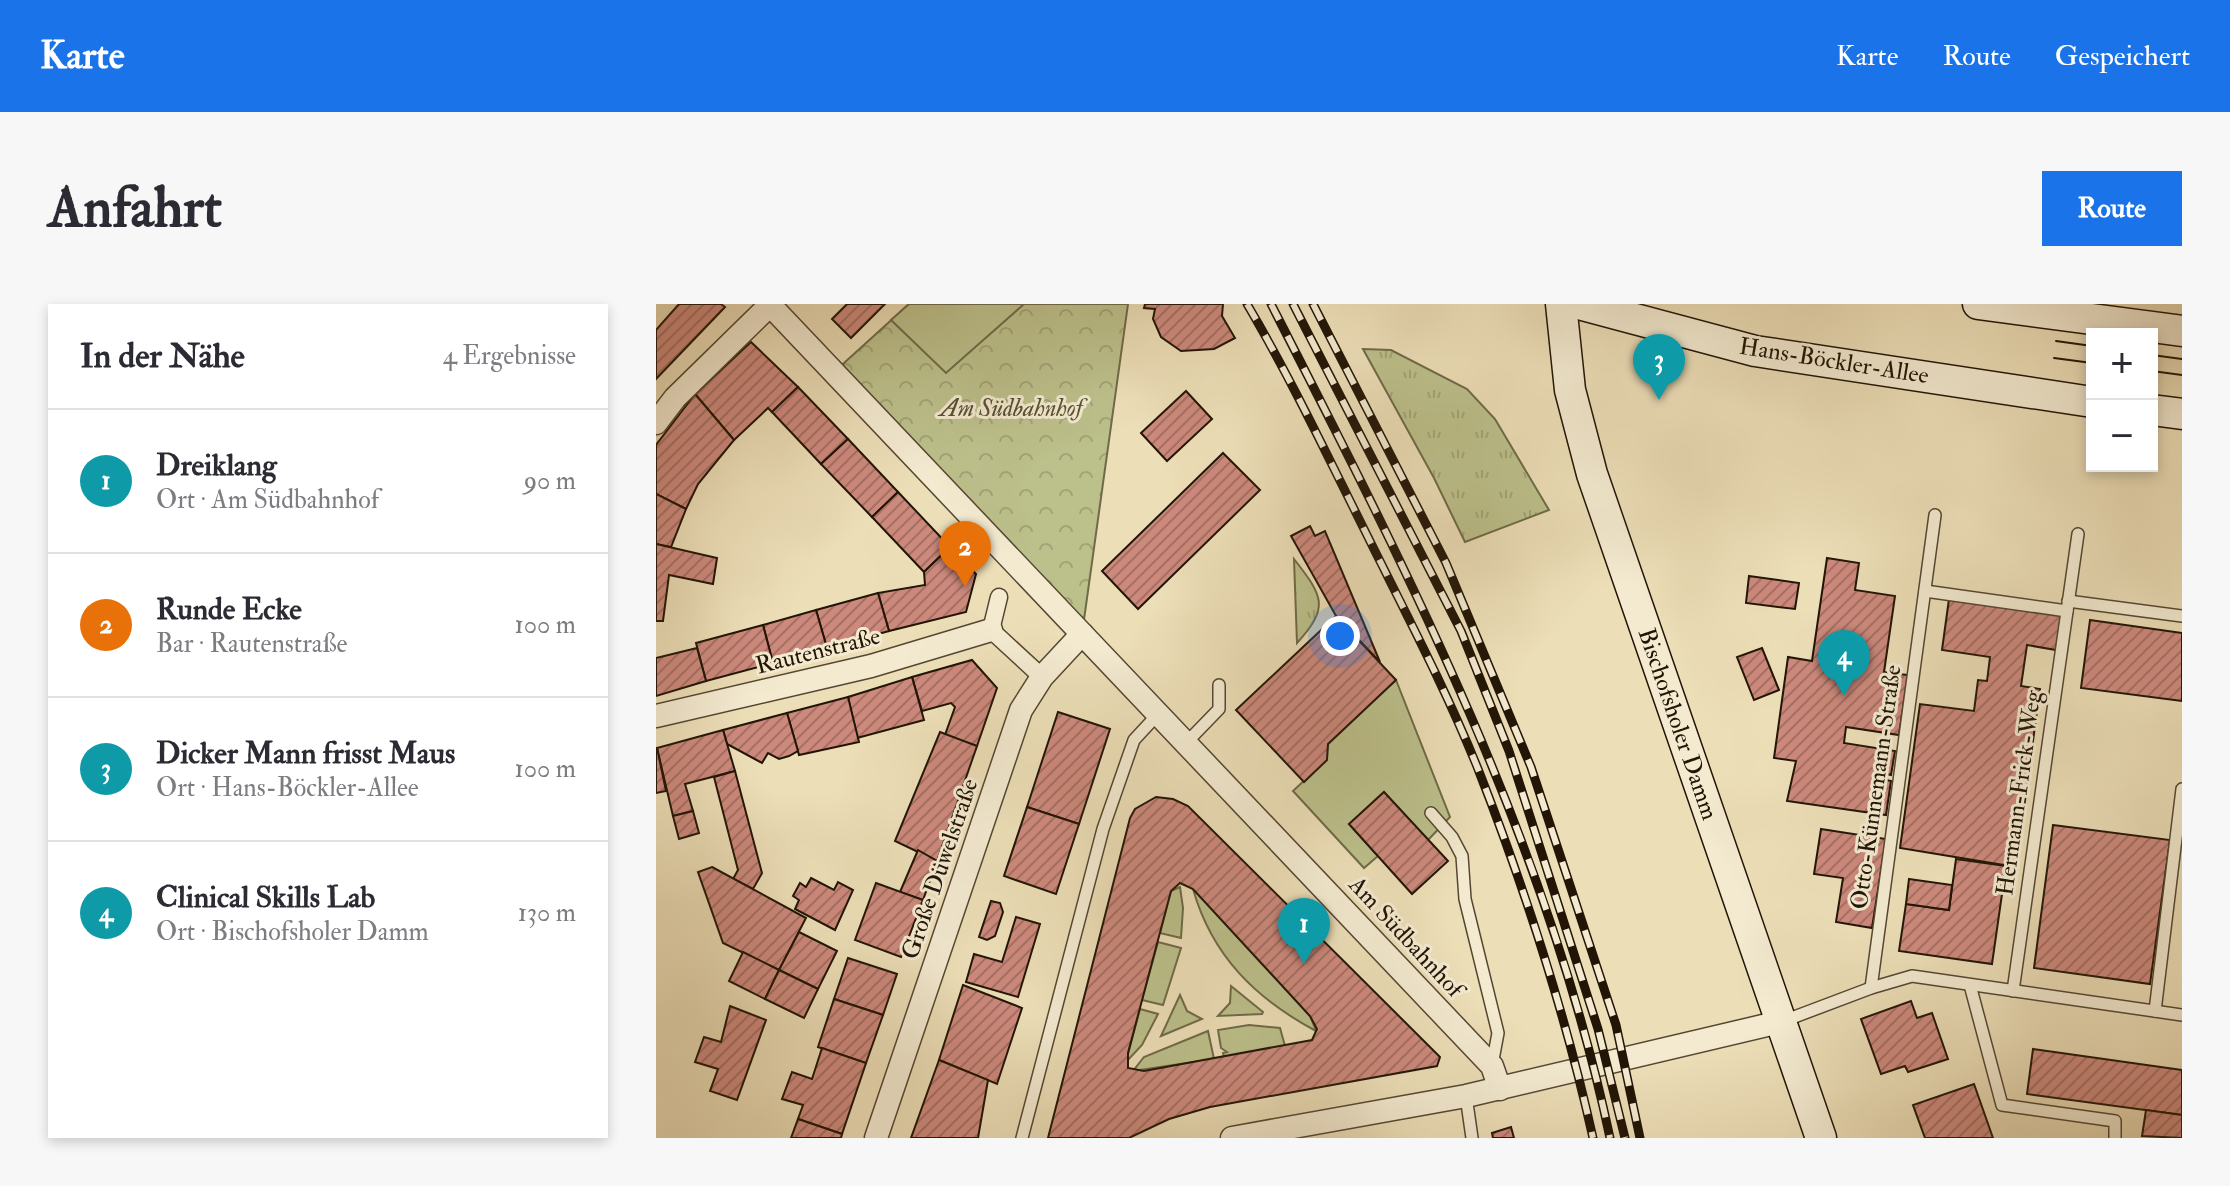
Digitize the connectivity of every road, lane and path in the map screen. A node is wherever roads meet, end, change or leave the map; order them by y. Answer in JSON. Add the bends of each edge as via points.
{"nodes":[{"id":1,"x":770,"y":304,"type":"edge"},
{"id":2,"x":1561,"y":304,"type":"edge"},
{"id":3,"x":1579,"y":304,"type":"edge"},
{"id":4,"x":1978,"y":304,"type":"edge"},
{"id":5,"x":2083,"y":311,"type":"edge"},
{"id":6,"x":2182,"y":331,"type":"edge"},
{"id":7,"x":2086,"y":401,"type":"edge"},
{"id":8,"x":2158,"y":411,"type":"edge"},
{"id":9,"x":2182,"y":414,"type":"edge"},
{"id":10,"x":656,"y":423,"type":"edge"},
{"id":11,"x":1935,"y":515,"type":"dead end"},
{"id":12,"x":2078,"y":534,"type":"dead end"},
{"id":13,"x":1925,"y":591,"type":"junction"},
{"id":14,"x":999,"y":597,"type":"dead end"},
{"id":15,"x":2068,"y":606,"type":"junction"},
{"id":16,"x":2182,"y":616,"type":"edge"},
{"id":17,"x":991,"y":630,"type":"junction"},
{"id":18,"x":1082,"y":634,"type":"junction"},
{"id":19,"x":1042,"y":677,"type":"junction"},
{"id":20,"x":1219,"y":685,"type":"dead end"},
{"id":21,"x":1160,"y":713,"type":"junction"},
{"id":22,"x":656,"y":716,"type":"edge"},
{"id":23,"x":1187,"y":742,"type":"junction"},
{"id":24,"x":2182,"y":789,"type":"edge"},
{"id":25,"x":1431,"y":813,"type":"dead end"},
{"id":26,"x":1970,"y":985,"type":"junction"},
{"id":27,"x":1871,"y":988,"type":"junction"},
{"id":28,"x":2013,"y":991,"type":"junction"},
{"id":29,"x":2155,"y":1011,"type":"junction"},
{"id":30,"x":2182,"y":1015,"type":"edge"},
{"id":31,"x":1780,"y":1022,"type":"junction"},
{"id":32,"x":1492,"y":1066,"type":"junction"},
{"id":33,"x":1500,"y":1089,"type":"junction"},
{"id":34,"x":1466,"y":1096,"type":"junction"},
{"id":35,"x":876,"y":1138,"type":"edge"},
{"id":36,"x":1022,"y":1138,"type":"edge"},
{"id":37,"x":1232,"y":1138,"type":"edge"},
{"id":38,"x":1472,"y":1138,"type":"edge"},
{"id":39,"x":1821,"y":1138,"type":"edge"},
{"id":40,"x":2115,"y":1138,"type":"edge"}],
"edges":[{"from":1,"to":10,"type":"street"},
{"from":1,"to":18,"type":"street","name":"Am Südbahnhof"},
{"from":2,"to":31,"type":"main road","name":"Bischofsholer Damm","via":[[1570,390],[1592,474]]},
{"from":3,"to":7,"type":"main road","name":"Hans-Böckler-Allee","via":[[1755,351]]},
{"from":4,"to":5,"type":"main road"},
{"from":5,"to":6,"type":"main road"},
{"from":8,"to":9,"type":"main road"},
{"from":11,"to":13,"type":"lane","name":"Otto-Künnemann-Straße"},
{"from":12,"to":15,"type":"lane","name":"Hermann-Frick-Weg"},
{"from":13,"to":15,"type":"lane"},
{"from":13,"to":27,"type":"lane","name":"Otto-Künnemann-Straße"},
{"from":14,"to":17,"type":"street"},
{"from":15,"to":16,"type":"lane"},
{"from":15,"to":28,"type":"lane","name":"Hermann-Frick-Weg"},
{"from":17,"to":19,"type":"street"},
{"from":17,"to":22,"type":"street","name":"Rautenstraße","via":[[871,666]]},
{"from":18,"to":19,"type":"street","name":"Große Düwelstraße"},
{"from":18,"to":21,"type":"street","name":"Am Südbahnhof"},
{"from":19,"to":35,"type":"street","name":"Große Düwelstraße","via":[[1021,710]]},
{"from":20,"to":23,"type":"lane","via":[[1219,709]]},
{"from":21,"to":23,"type":"street","name":"Am Südbahnhof"},
{"from":21,"to":36,"type":"lane","via":[[1134,740],[1103,829]]},
{"from":23,"to":32,"type":"street","name":"Am Südbahnhof"},
{"from":24,"to":29,"type":"lane"},
{"from":25,"to":32,"type":"lane","via":[[1462,856],[1465,899],[1498,1033]]},
{"from":26,"to":27,"type":"lane","via":[[1912,976]]},
{"from":26,"to":28,"type":"lane"},
{"from":26,"to":40,"type":"lane","via":[[2002,1105],[2115,1121]]},
{"from":27,"to":31,"type":"lane"},
{"from":28,"to":29,"type":"lane"},
{"from":29,"to":30,"type":"lane"},
{"from":31,"to":33,"type":"street"},
{"from":31,"to":39,"type":"main road","name":"Bischofsholer Damm"},
{"from":32,"to":33,"type":"street","name":"Am Südbahnhof"},
{"from":33,"to":34,"type":"street"},
{"from":34,"to":37,"type":"street"},
{"from":34,"to":38,"type":"lane"}]}
